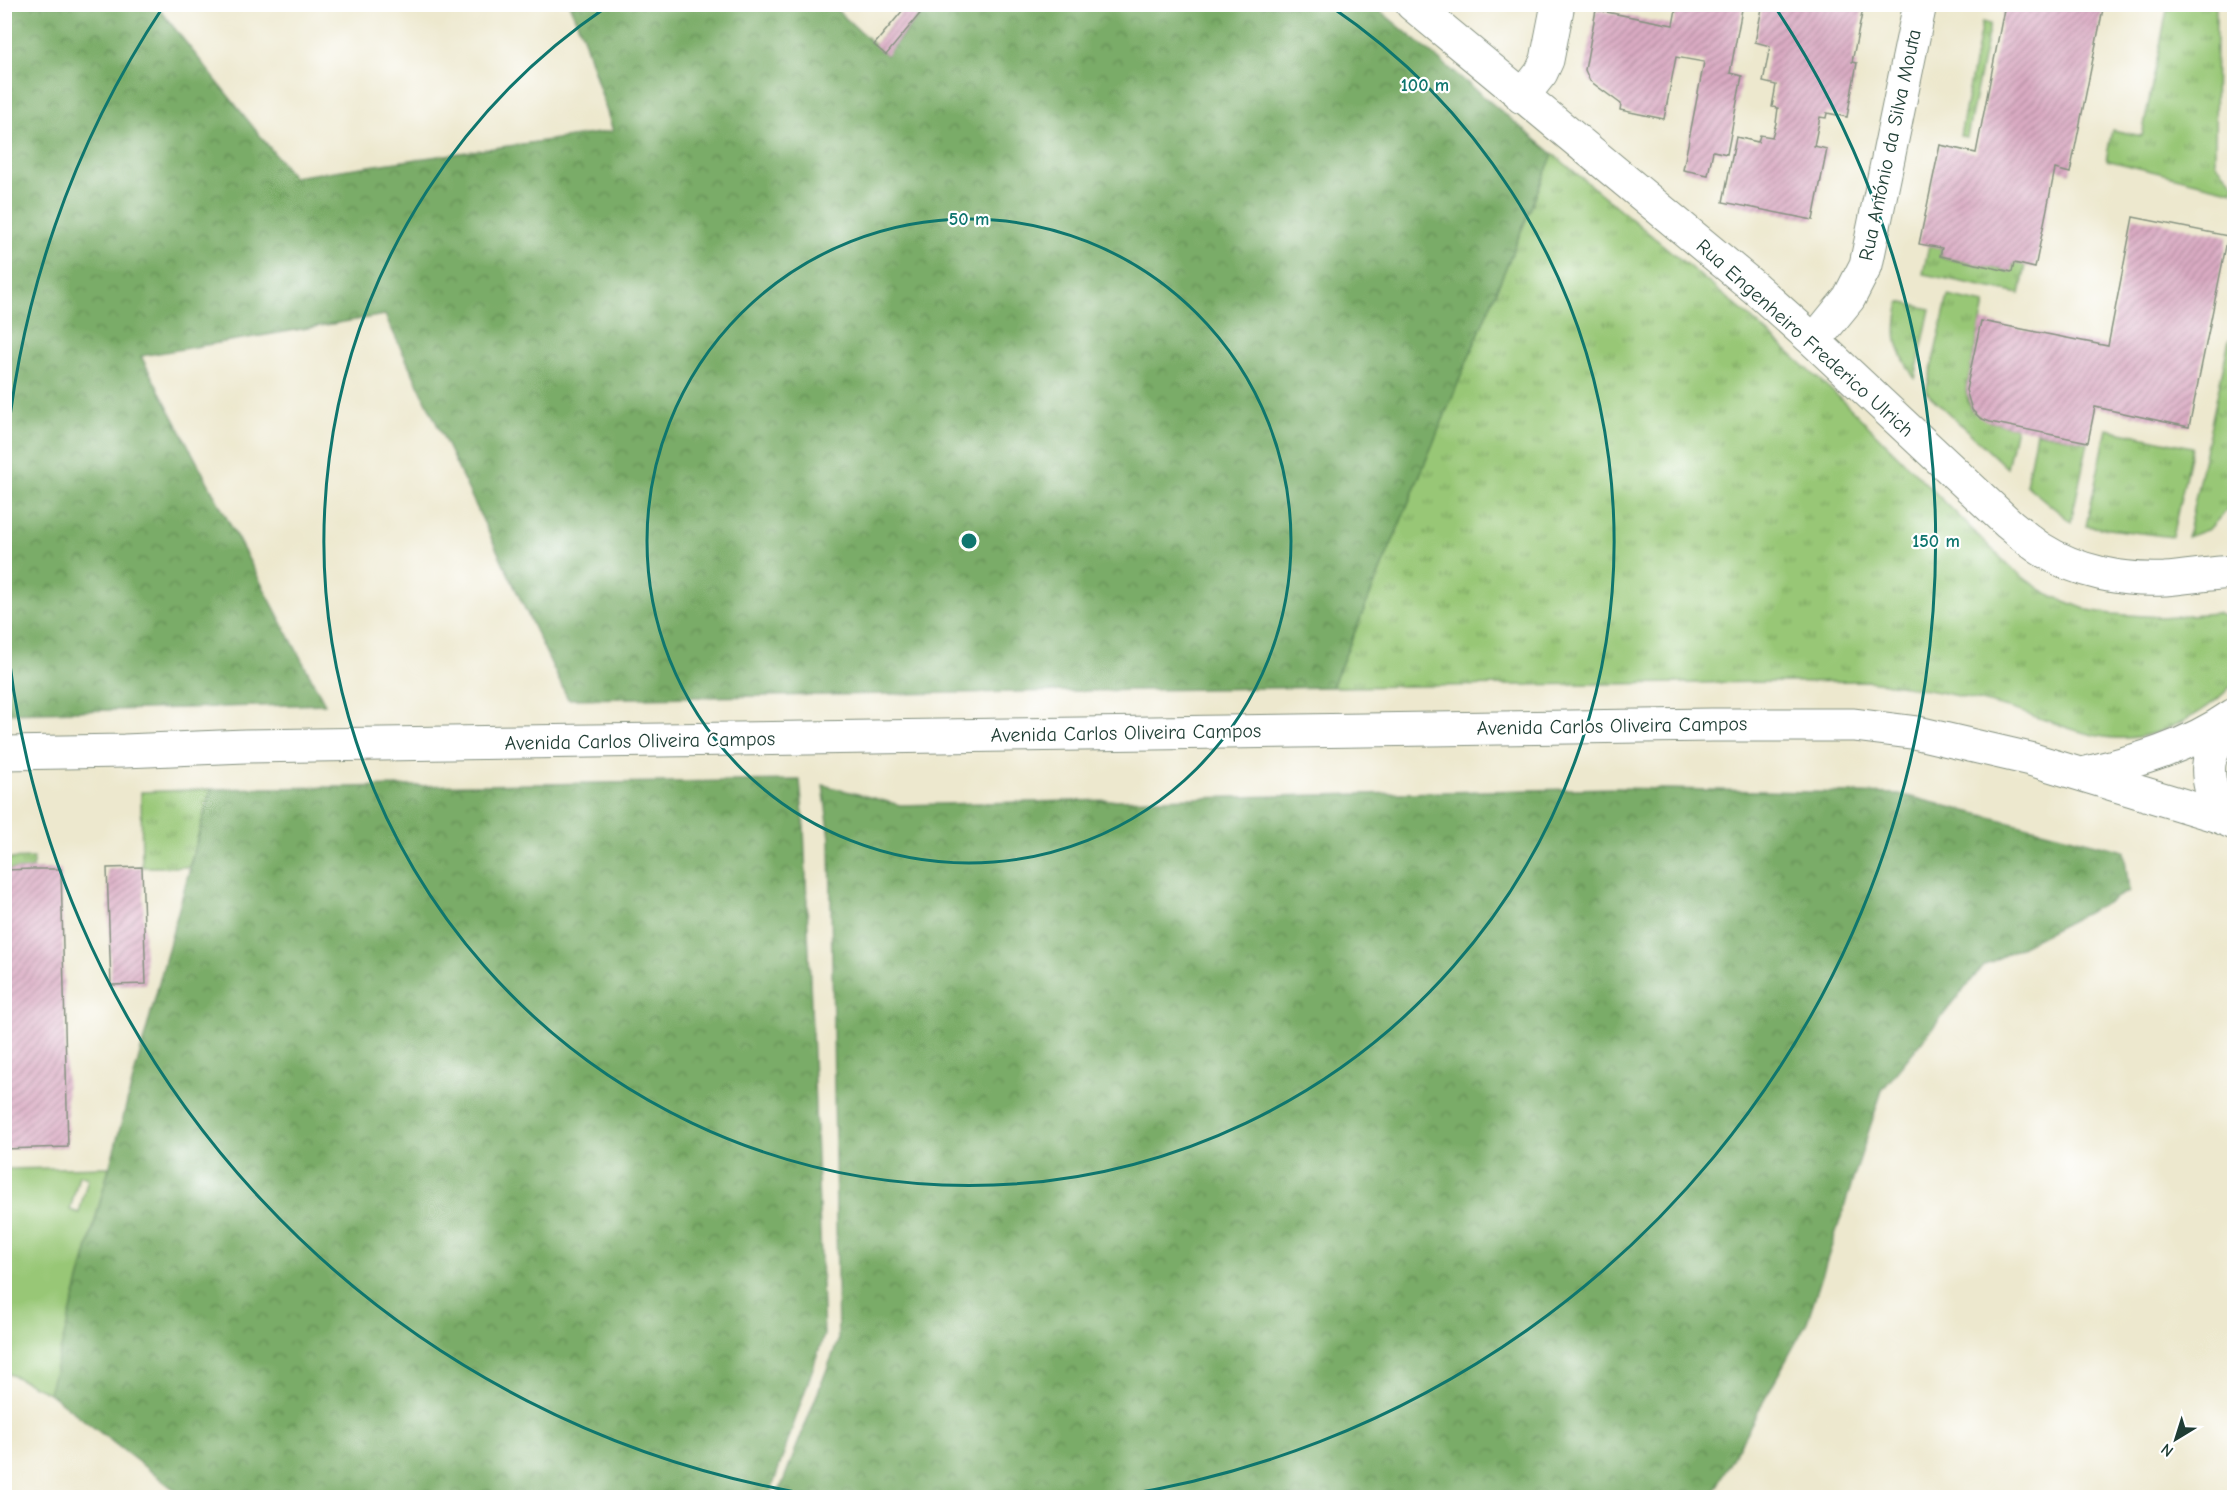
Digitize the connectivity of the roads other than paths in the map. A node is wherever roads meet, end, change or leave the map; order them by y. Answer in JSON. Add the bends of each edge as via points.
{"nodes":[{"id":1,"x":1412,"y":4,"type":"edge"},
{"id":2,"x":1558,"y":4,"type":"edge"},
{"id":3,"x":1920,"y":4,"type":"edge"},
{"id":4,"x":1522,"y":97,"type":"junction"},
{"id":5,"x":1814,"y":341,"type":"junction"},
{"id":6,"x":2235,"y":572,"type":"edge"},
{"id":7,"x":2235,"y":715,"type":"edge"},
{"id":8,"x":2235,"y":721,"type":"edge"},
{"id":9,"x":4,"y":753,"type":"edge"},
{"id":10,"x":2082,"y":774,"type":"junction"},
{"id":11,"x":2226,"y":820,"type":"edge"}],
"edges":[{"from":1,"to":4,"type":"main road","name":"Rua Engenheiro Frederico Ulrich"},
{"from":2,"to":4,"type":"main road","via":[[1547,60]]},
{"from":3,"to":5,"type":"main road","name":"Rua António da Silva Mouta","via":[[1866,265],[1849,298]]},
{"from":4,"to":5,"type":"main road","name":"Rua Engenheiro Frederico Ulrich"},
{"from":5,"to":6,"type":"main road","name":"Rua Engenheiro Frederico Ulrich","via":[[2008,524],[2050,554],[2097,573],[2130,578]]},
{"from":7,"to":10,"type":"main road","via":[[2212,731],[2168,751]]},
{"from":8,"to":11,"type":"main road","via":[[2210,755],[2208,774]]},
{"from":9,"to":10,"type":"main road","name":"Avenida Carlos Oliveira Campos","via":[[245,746],[1842,725],[1918,733]]},
{"from":10,"to":11,"type":"main road","name":"Avenida Carlos Oliveira Campos"}]}
